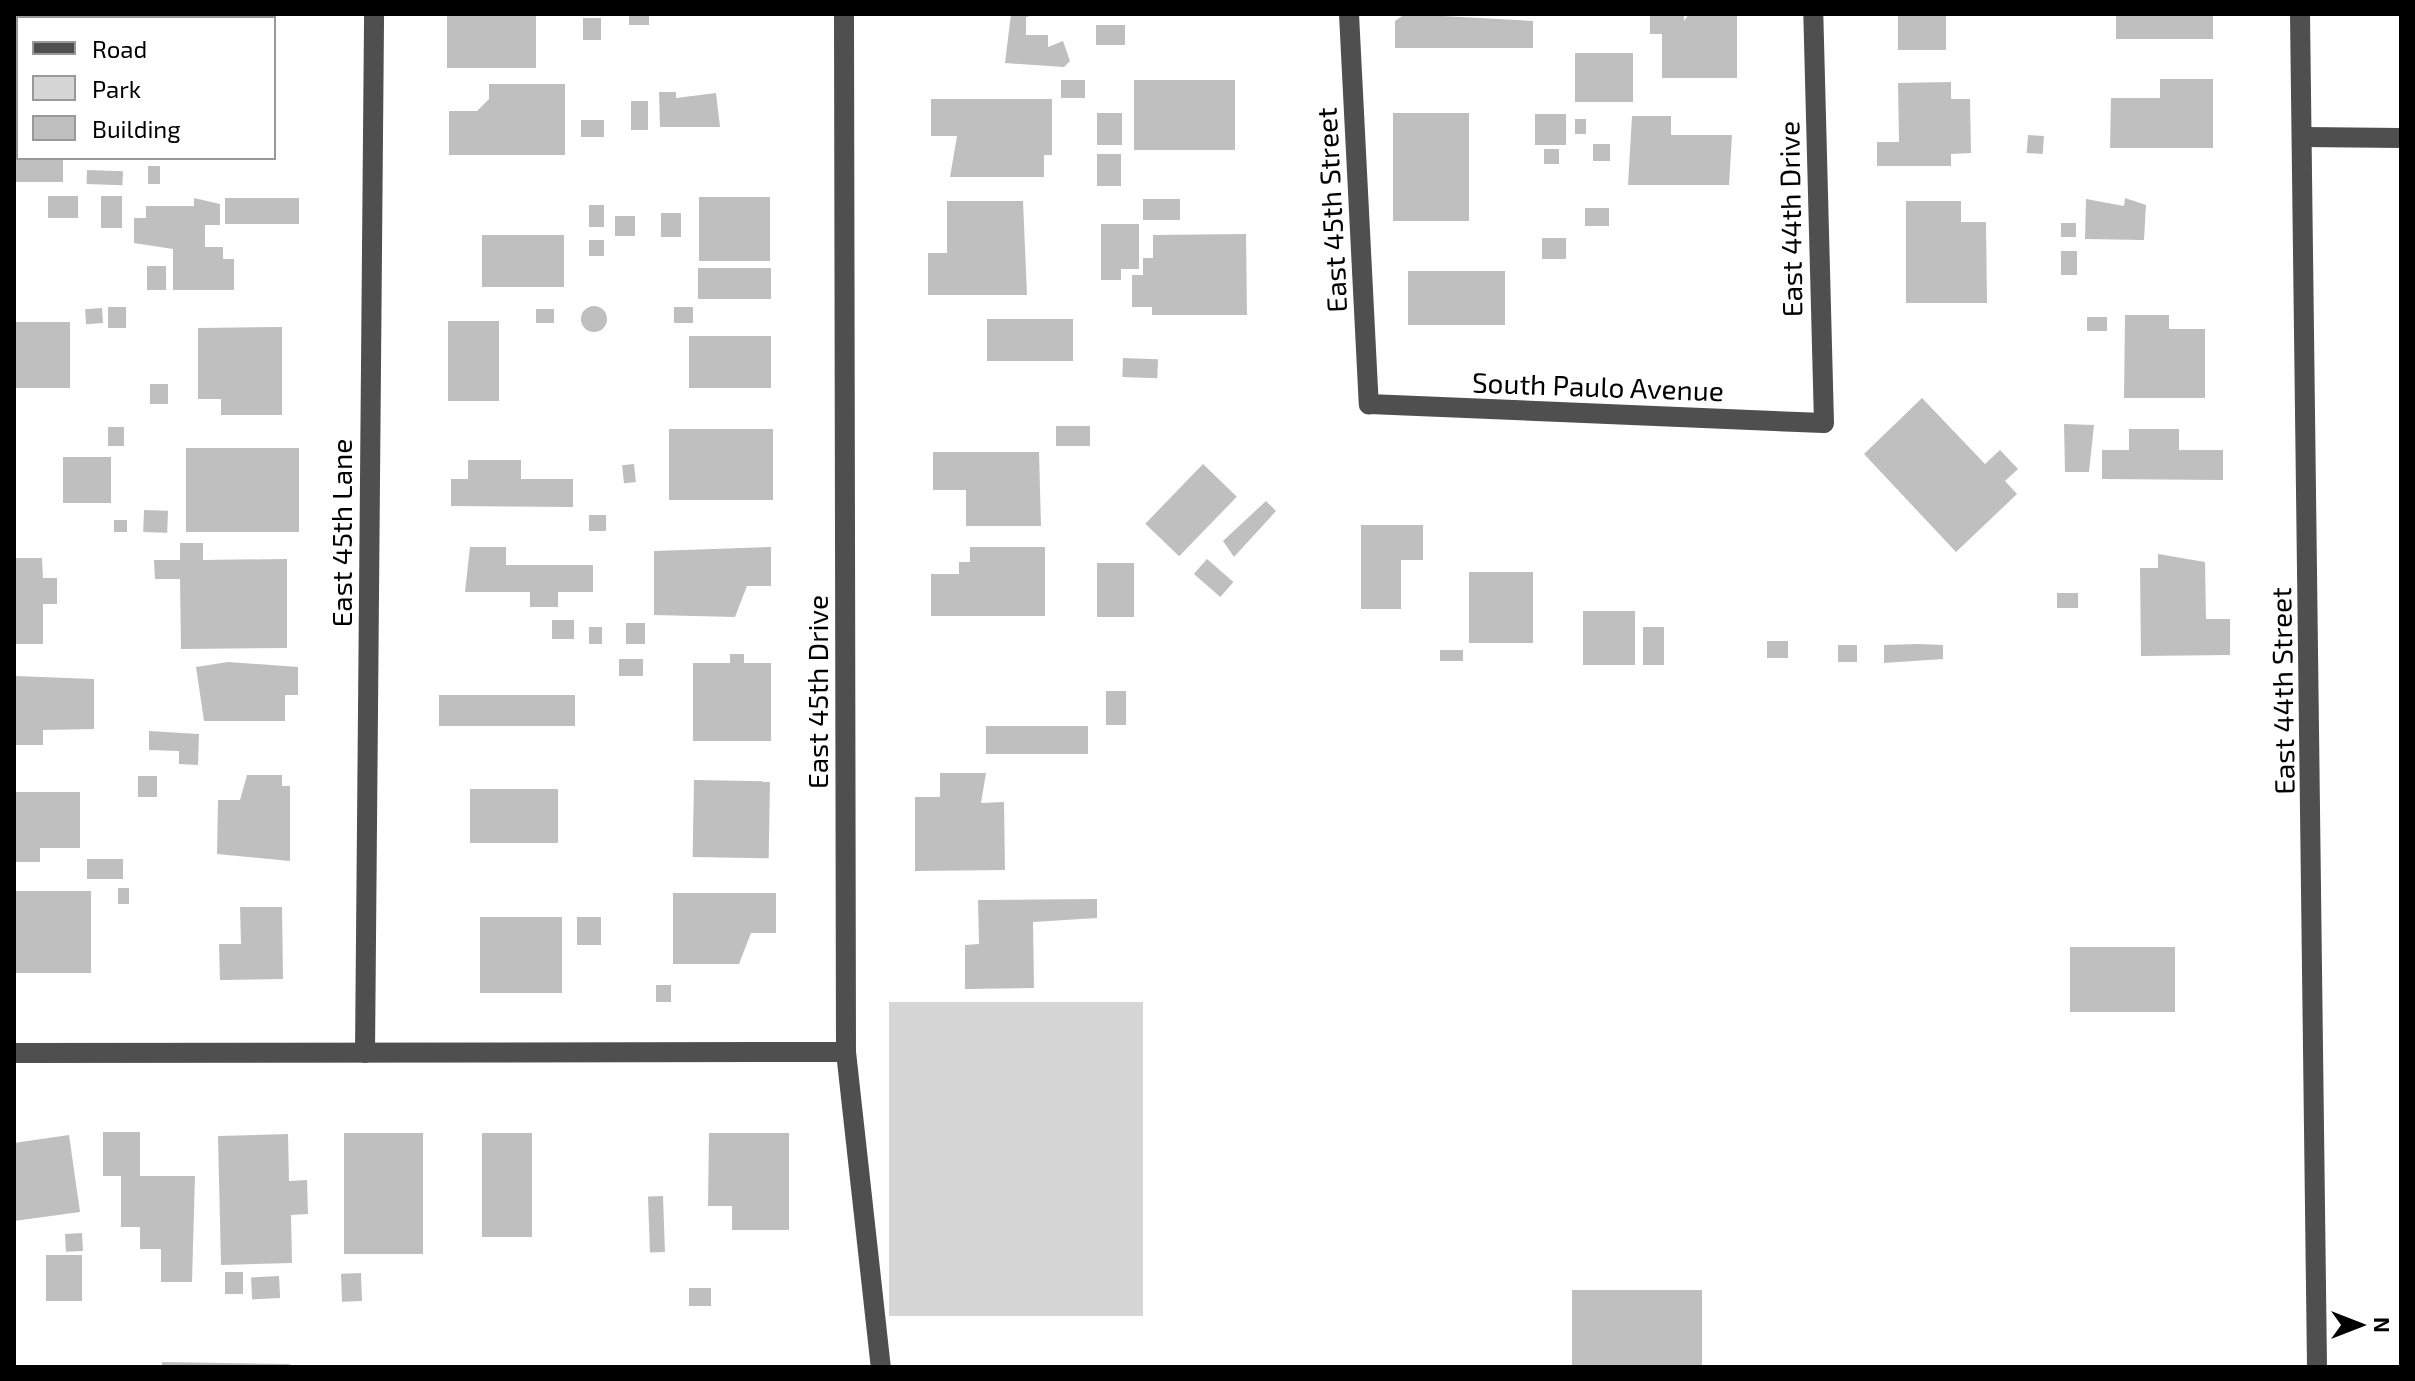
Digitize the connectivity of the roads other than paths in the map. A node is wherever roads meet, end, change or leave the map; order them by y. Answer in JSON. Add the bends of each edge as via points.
{"nodes":[{"id":1,"x":374,"y":14,"type":"edge"},
{"id":2,"x":844,"y":14,"type":"edge"},
{"id":3,"x":1349,"y":14,"type":"edge"},
{"id":4,"x":1813,"y":14,"type":"edge"},
{"id":5,"x":2300,"y":14,"type":"edge"},
{"id":6,"x":2304,"y":137,"type":"junction"},
{"id":7,"x":2401,"y":138,"type":"edge"},
{"id":8,"x":1369,"y":404,"type":"joint"},
{"id":9,"x":1824,"y":423,"type":"joint"},
{"id":10,"x":846,"y":1052,"type":"junction"},
{"id":11,"x":14,"y":1053,"type":"edge"},
{"id":12,"x":365,"y":1053,"type":"junction"},
{"id":13,"x":881,"y":1367,"type":"edge"},
{"id":14,"x":2317,"y":1367,"type":"edge"}],
"edges":[{"from":1,"to":12,"type":"street","name":"East 45th Lane"},
{"from":2,"to":10,"type":"street","name":"East 45th Drive"},
{"from":3,"to":8,"type":"street","name":"East 45th Street"},
{"from":4,"to":9,"type":"street","name":"East 44th Drive"},
{"from":5,"to":6,"type":"street","name":"East 44th Street"},
{"from":6,"to":7,"type":"street"},
{"from":6,"to":14,"type":"street","name":"East 44th Street"},
{"from":8,"to":9,"type":"street","name":"South Paulo Avenue"},
{"from":10,"to":12,"type":"street"},
{"from":10,"to":13,"type":"street","name":"East 45th Drive"},
{"from":11,"to":12,"type":"street"}]}
